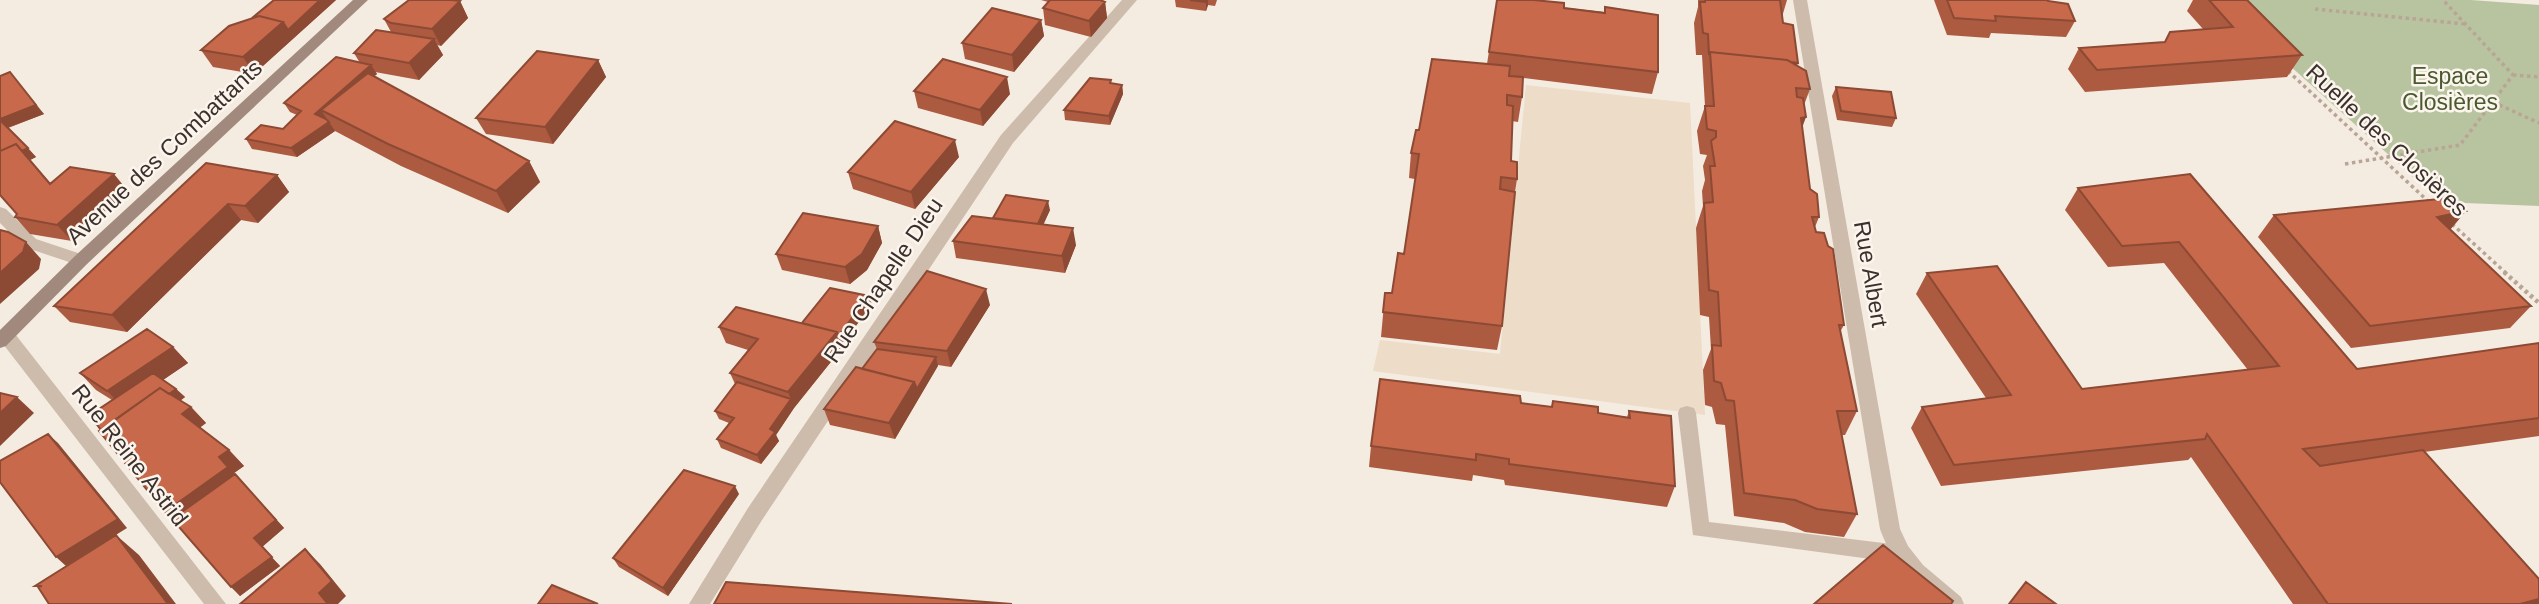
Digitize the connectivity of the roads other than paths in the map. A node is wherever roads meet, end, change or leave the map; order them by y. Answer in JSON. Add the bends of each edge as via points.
{"nodes":[{"id":1,"x":361,"y":0,"type":"edge"},
{"id":2,"x":1130,"y":0,"type":"edge"},
{"id":3,"x":1800,"y":0,"type":"edge"},
{"id":4,"x":0,"y":213,"type":"edge"},
{"id":5,"x":81,"y":260,"type":"junction"},
{"id":6,"x":3,"y":338,"type":"edge"},
{"id":7,"x":1687,"y":413,"type":"dead end"},
{"id":8,"x":1900,"y":554,"type":"junction"},
{"id":9,"x":216,"y":604,"type":"edge"},
{"id":10,"x":699,"y":604,"type":"edge"},
{"id":11,"x":1954,"y":604,"type":"edge"}],
"edges":[{"from":1,"to":5,"type":"street","name":"Avenue des Combattants"},
{"from":2,"to":10,"type":"street","name":"Rue Chapelle Dieu","via":[[1007,139]]},
{"from":3,"to":8,"type":"street","name":"Rue Albert","via":[[1886,511]]},
{"from":4,"to":5,"type":"street","via":[[30,243]]},
{"from":5,"to":6,"type":"street","name":"Avenue des Combattants"},
{"from":6,"to":9,"type":"street","name":"Rue Reine Astrid"},
{"from":7,"to":8,"type":"street","via":[[1700,529]]},
{"from":8,"to":11,"type":"street","name":"Rue Albert"}]}
